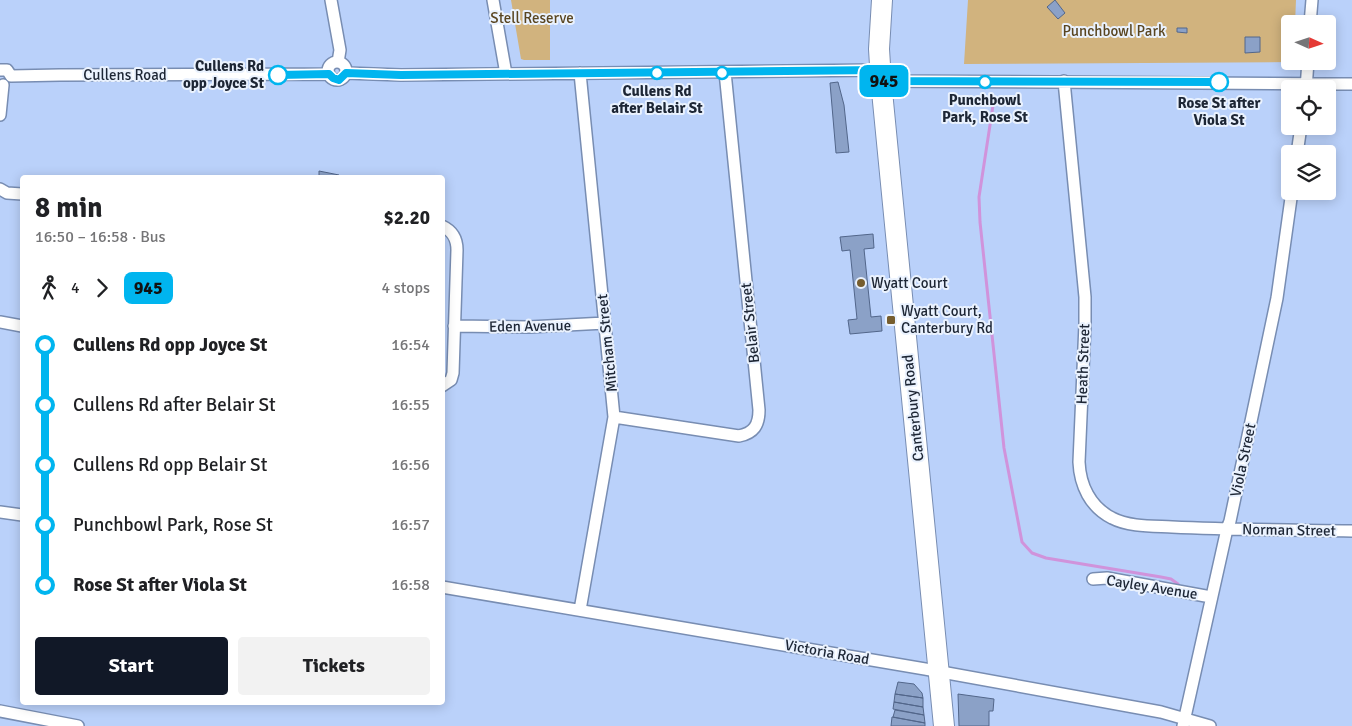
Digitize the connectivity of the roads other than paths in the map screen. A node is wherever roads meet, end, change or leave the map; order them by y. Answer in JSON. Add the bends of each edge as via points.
{"nodes":[{"id":1,"x":331,"y":0,"type":"edge"},
{"id":2,"x":493,"y":0,"type":"edge"},
{"id":3,"x":882,"y":0,"type":"edge"},
{"id":4,"x":1312,"y":0,"type":"edge"},
{"id":5,"x":1311,"y":15,"type":"edge"},
{"id":6,"x":338,"y":62,"type":"junction"},
{"id":7,"x":0,"y":70,"type":"edge"},
{"id":8,"x":725,"y":72,"type":"junction"},
{"id":9,"x":346,"y":73,"type":"junction"},
{"id":10,"x":580,"y":73,"type":"junction"},
{"id":11,"x":329,"y":74,"type":"junction"},
{"id":12,"x":506,"y":74,"type":"junction"},
{"id":13,"x":881,"y":76,"type":"junction"},
{"id":14,"x":1064,"y":81,"type":"junction"},
{"id":15,"x":5,"y":82,"type":"edge"},
{"id":16,"x":1352,"y":84,"type":"edge"},
{"id":17,"x":1281,"y":85,"type":"edge"},
{"id":18,"x":1336,"y":85,"type":"edge"},
{"id":19,"x":0,"y":115,"type":"edge"},
{"id":20,"x":0,"y":189,"type":"edge"},
{"id":21,"x":20,"y":194,"type":"edge"},
{"id":22,"x":1291,"y":200,"type":"edge"},
{"id":23,"x":445,"y":227,"type":"edge"},
{"id":24,"x":0,"y":322,"type":"edge"},
{"id":25,"x":605,"y":323,"type":"junction"},
{"id":26,"x":20,"y":326,"type":"edge"},
{"id":27,"x":454,"y":326,"type":"junction"},
{"id":28,"x":447,"y":383,"type":"edge"},
{"id":29,"x":614,"y":417,"type":"junction"},
{"id":30,"x":0,"y":512,"type":"edge"},
{"id":31,"x":20,"y":515,"type":"edge"},
{"id":32,"x":1227,"y":529,"type":"junction"},
{"id":33,"x":1352,"y":530,"type":"edge"},
{"id":34,"x":1093,"y":579,"type":"dead end"},
{"id":35,"x":445,"y":587,"type":"edge"},
{"id":36,"x":1211,"y":596,"type":"junction"},
{"id":37,"x":580,"y":610,"type":"junction"},
{"id":38,"x":939,"y":672,"type":"junction"},
{"id":39,"x":0,"y":710,"type":"edge"},
{"id":40,"x":1184,"y":722,"type":"edge"},
{"id":41,"x":78,"y":726,"type":"edge"},
{"id":42,"x":944,"y":726,"type":"edge"},
{"id":43,"x":1210,"y":726,"type":"edge"}],
"edges":[{"from":1,"to":6,"type":"street","via":[[340,50]]},
{"from":2,"to":12,"type":"street"},
{"from":3,"to":13,"type":"highway","name":"Canterbury Road"},
{"from":4,"to":5,"type":"street"},
{"from":6,"to":9,"type":"street","via":[[345,66]]},
{"from":6,"to":11,"type":"street","via":[[331,64]]},
{"from":7,"to":15,"type":"street","via":[[7,70]]},
{"from":8,"to":10,"type":"street"},
{"from":8,"to":13,"type":"street"},
{"from":8,"to":29,"type":"street","name":"Belair Street","via":[[759,410],[757,426],[739,436]]},
{"from":9,"to":11,"type":"street","via":[[339,80]]},
{"from":9,"to":12,"type":"street"},
{"from":10,"to":12,"type":"street"},
{"from":10,"to":25,"type":"street","name":"Mitcham Street"},
{"from":11,"to":15,"type":"street","name":"Cullens Road","via":[[42,75]]},
{"from":13,"to":14,"type":"street"},
{"from":13,"to":38,"type":"highway","name":"Canterbury Road"},
{"from":14,"to":17,"type":"street"},
{"from":14,"to":32,"type":"street","name":"Heath Street","via":[[1084,288],[1079,462],[1086,494],[1119,522]]},
{"from":15,"to":19,"type":"street"},
{"from":16,"to":18,"type":"street"},
{"from":20,"to":21,"type":"street"},
{"from":22,"to":32,"type":"street","name":"Viola Street","via":[[1277,298]]},
{"from":23,"to":27,"type":"street","via":[[450,229],[457,242]]},
{"from":24,"to":26,"type":"street"},
{"from":25,"to":27,"type":"street","name":"Eden Avenue"},
{"from":25,"to":29,"type":"street","name":"Mitcham Street"},
{"from":27,"to":28,"type":"street"},
{"from":29,"to":37,"type":"street","name":"Mitcham Street"},
{"from":30,"to":31,"type":"street"},
{"from":32,"to":33,"type":"street","name":"Norman Street"},
{"from":32,"to":36,"type":"street","name":"Viola Street"},
{"from":34,"to":36,"type":"street","name":"Cayley Avenue","via":[[1107,578]]},
{"from":35,"to":37,"type":"street","name":"Victoria Road"},
{"from":36,"to":40,"type":"street","name":"Viola Street"},
{"from":37,"to":38,"type":"street","name":"Victoria Road"},
{"from":38,"to":40,"type":"street","name":"Victoria Road","via":[[1161,712]]},
{"from":38,"to":42,"type":"highway","name":"Canterbury Road"},
{"from":39,"to":41,"type":"street"},
{"from":40,"to":43,"type":"street","name":"Victoria Road"}]}
